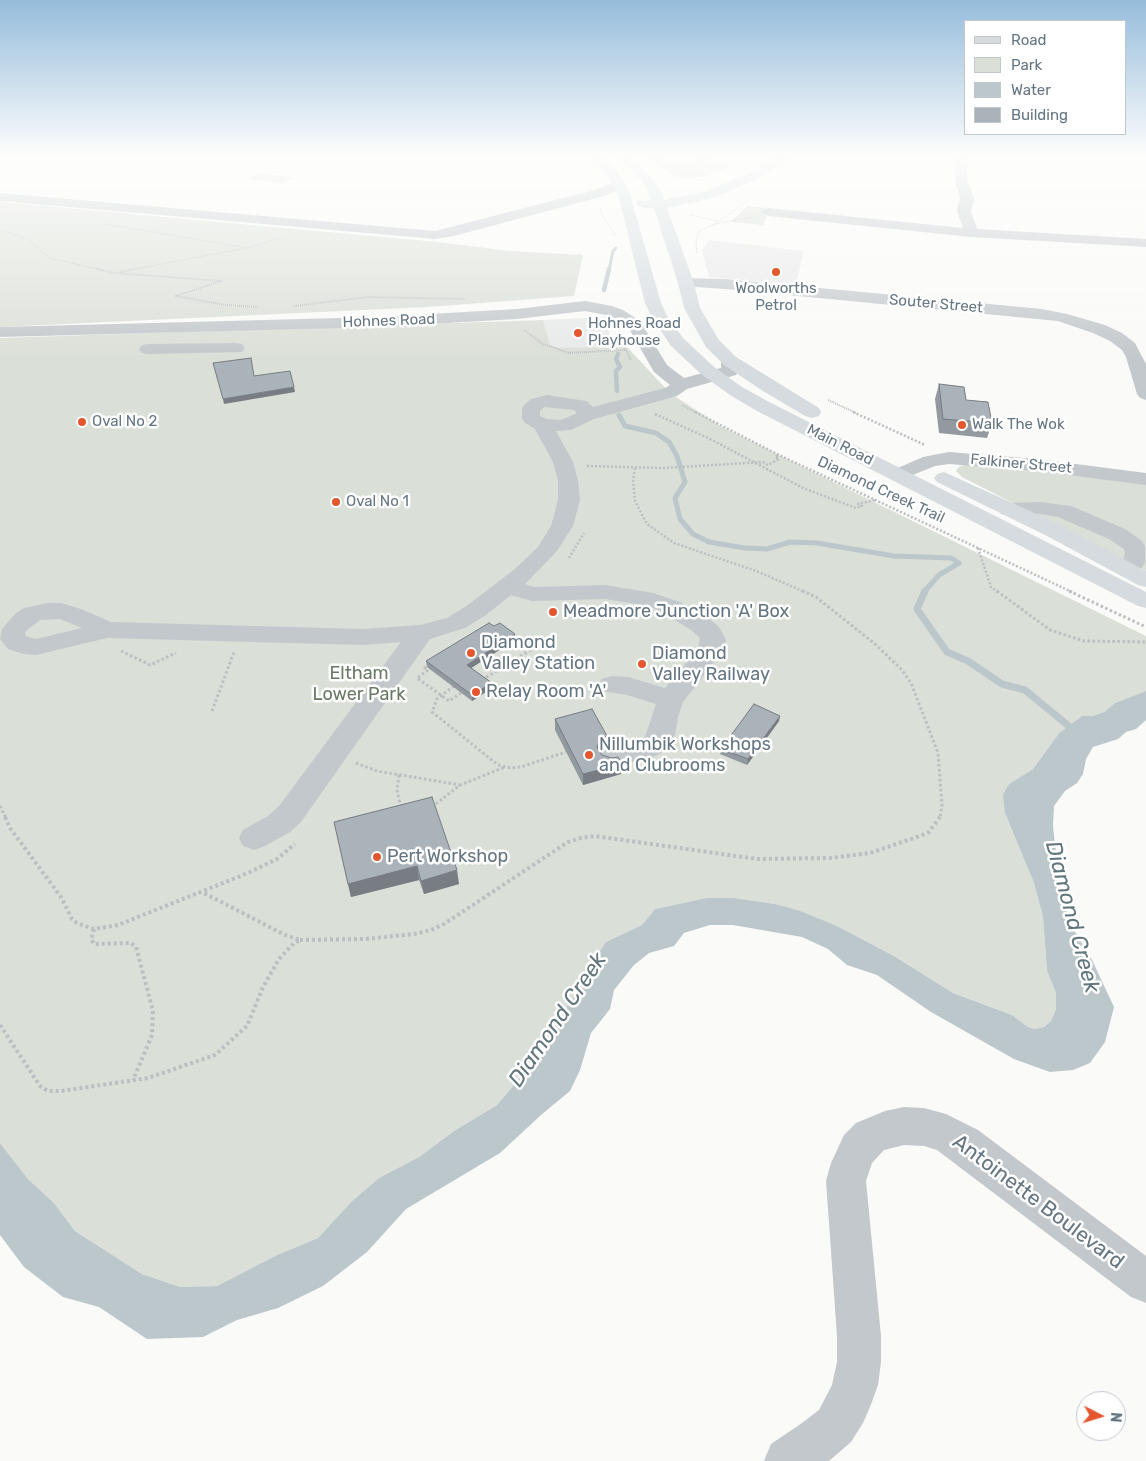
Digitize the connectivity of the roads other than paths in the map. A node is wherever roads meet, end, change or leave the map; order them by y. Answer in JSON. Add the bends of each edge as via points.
{"nodes":[{"id":1,"x":296,"y":224,"type":"edge"},
{"id":2,"x":482,"y":224,"type":"edge"},
{"id":3,"x":632,"y":224,"type":"edge"},
{"id":4,"x":666,"y":224,"type":"edge"},
{"id":5,"x":886,"y":224,"type":"edge"},
{"id":6,"x":970,"y":224,"type":"edge"},
{"id":7,"x":971,"y":233,"type":"junction"},
{"id":8,"x":1146,"y":243,"type":"edge"},
{"id":9,"x":686,"y":284,"type":"junction"},
{"id":10,"x":0,"y":332,"type":"edge"},
{"id":11,"x":148,"y":349,"type":"dead end"},
{"id":12,"x":730,"y":361,"type":"junction"},
{"id":13,"x":192,"y":366,"type":"dead end"},
{"id":14,"x":715,"y":376,"type":"junction"},
{"id":15,"x":681,"y":385,"type":"junction"},
{"id":16,"x":1146,"y":394,"type":"edge"},
{"id":17,"x":583,"y":410,"type":"junction"},
{"id":18,"x":543,"y":425,"type":"junction"},
{"id":19,"x":564,"y":426,"type":"junction"},
{"id":20,"x":556,"y":448,"type":"junction"},
{"id":21,"x":1146,"y":479,"type":"edge"},
{"id":22,"x":896,"y":481,"type":"junction"},
{"id":23,"x":1009,"y":509,"type":"joint"},
{"id":24,"x":1086,"y":570,"type":"junction"},
{"id":25,"x":1137,"y":575,"type":"edge"},
{"id":26,"x":509,"y":586,"type":"junction"},
{"id":27,"x":1146,"y":601,"type":"edge"},
{"id":28,"x":421,"y":633,"type":"junction"},
{"id":29,"x":112,"y":640,"type":"road end"},
{"id":30,"x":611,"y":684,"type":"dead end"},
{"id":31,"x":671,"y":699,"type":"junction"},
{"id":32,"x":612,"y":757,"type":"edge"},
{"id":33,"x":254,"y":838,"type":"dead end"},
{"id":34,"x":1146,"y":1282,"type":"edge"},
{"id":35,"x":788,"y":1461,"type":"edge"}],
"edges":[{"from":1,"to":2,"type":"street","via":[[435,235]]},
{"from":3,"to":14,"type":"main road","name":"Main Road","via":[[658,314],[677,342]]},
{"from":4,"to":9,"type":"main road","name":"Main Road"},
{"from":5,"to":7,"type":"street"},
{"from":6,"to":7,"type":"street"},
{"from":7,"to":8,"type":"street"},
{"from":9,"to":12,"type":"main road","name":"Main Road","via":[[701,328]]},
{"from":9,"to":16,"type":"street","name":"Souter Street","via":[[744,286],[1061,317],[1099,329],[1129,347],[1135,356]]},
{"from":10,"to":15,"type":"street","name":"Hohnes Road","via":[[378,322],[596,307],[617,312],[634,324],[660,368]]},
{"from":11,"to":13,"type":"street","via":[[236,348]]},
{"from":12,"to":14,"type":"street","via":[[730,371]]},
{"from":12,"to":22,"type":"main road","name":"Main Road","via":[[801,406]]},
{"from":14,"to":15,"type":"street"},
{"from":14,"to":22,"type":"main road","name":"Main Road"},
{"from":15,"to":17,"type":"street","via":[[664,394]]},
{"from":17,"to":18,"type":"street","via":[[554,402],[538,403],[531,408],[531,418]]},
{"from":17,"to":19,"type":"street"},
{"from":18,"to":19,"type":"street"},
{"from":18,"to":20,"type":"street"},
{"from":19,"to":20,"type":"street"},
{"from":20,"to":26,"type":"street","via":[[568,480],[567,512],[546,551]]},
{"from":21,"to":22,"type":"street","name":"Falkiner Street","via":[[949,458]]},
{"from":22,"to":23,"type":"main road","name":"Main Road"},
{"from":22,"to":24,"type":"main road","name":"Main Road"},
{"from":23,"to":25,"type":"street","via":[[1063,511],[1117,534],[1134,546]]},
{"from":24,"to":25,"type":"main road"},
{"from":24,"to":27,"type":"main road","name":"Main Road"},
{"from":26,"to":28,"type":"street","via":[[463,620]]},
{"from":26,"to":31,"type":"street","via":[[532,594],[592,592],[640,597],[671,607],[700,624],[713,640],[709,652]]},
{"from":28,"to":29,"type":"street","via":[[355,637]]},
{"from":28,"to":33,"type":"street","via":[[297,803],[279,824]]},
{"from":30,"to":31,"type":"street"},
{"from":31,"to":32,"type":"street","via":[[655,744]]},
{"from":34,"to":35,"type":"street","name":"Antoinette Boulevard","via":[[946,1133],[904,1126],[870,1136],[858,1149],[846,1181],[859,1336],[855,1385],[835,1426]]}]}
